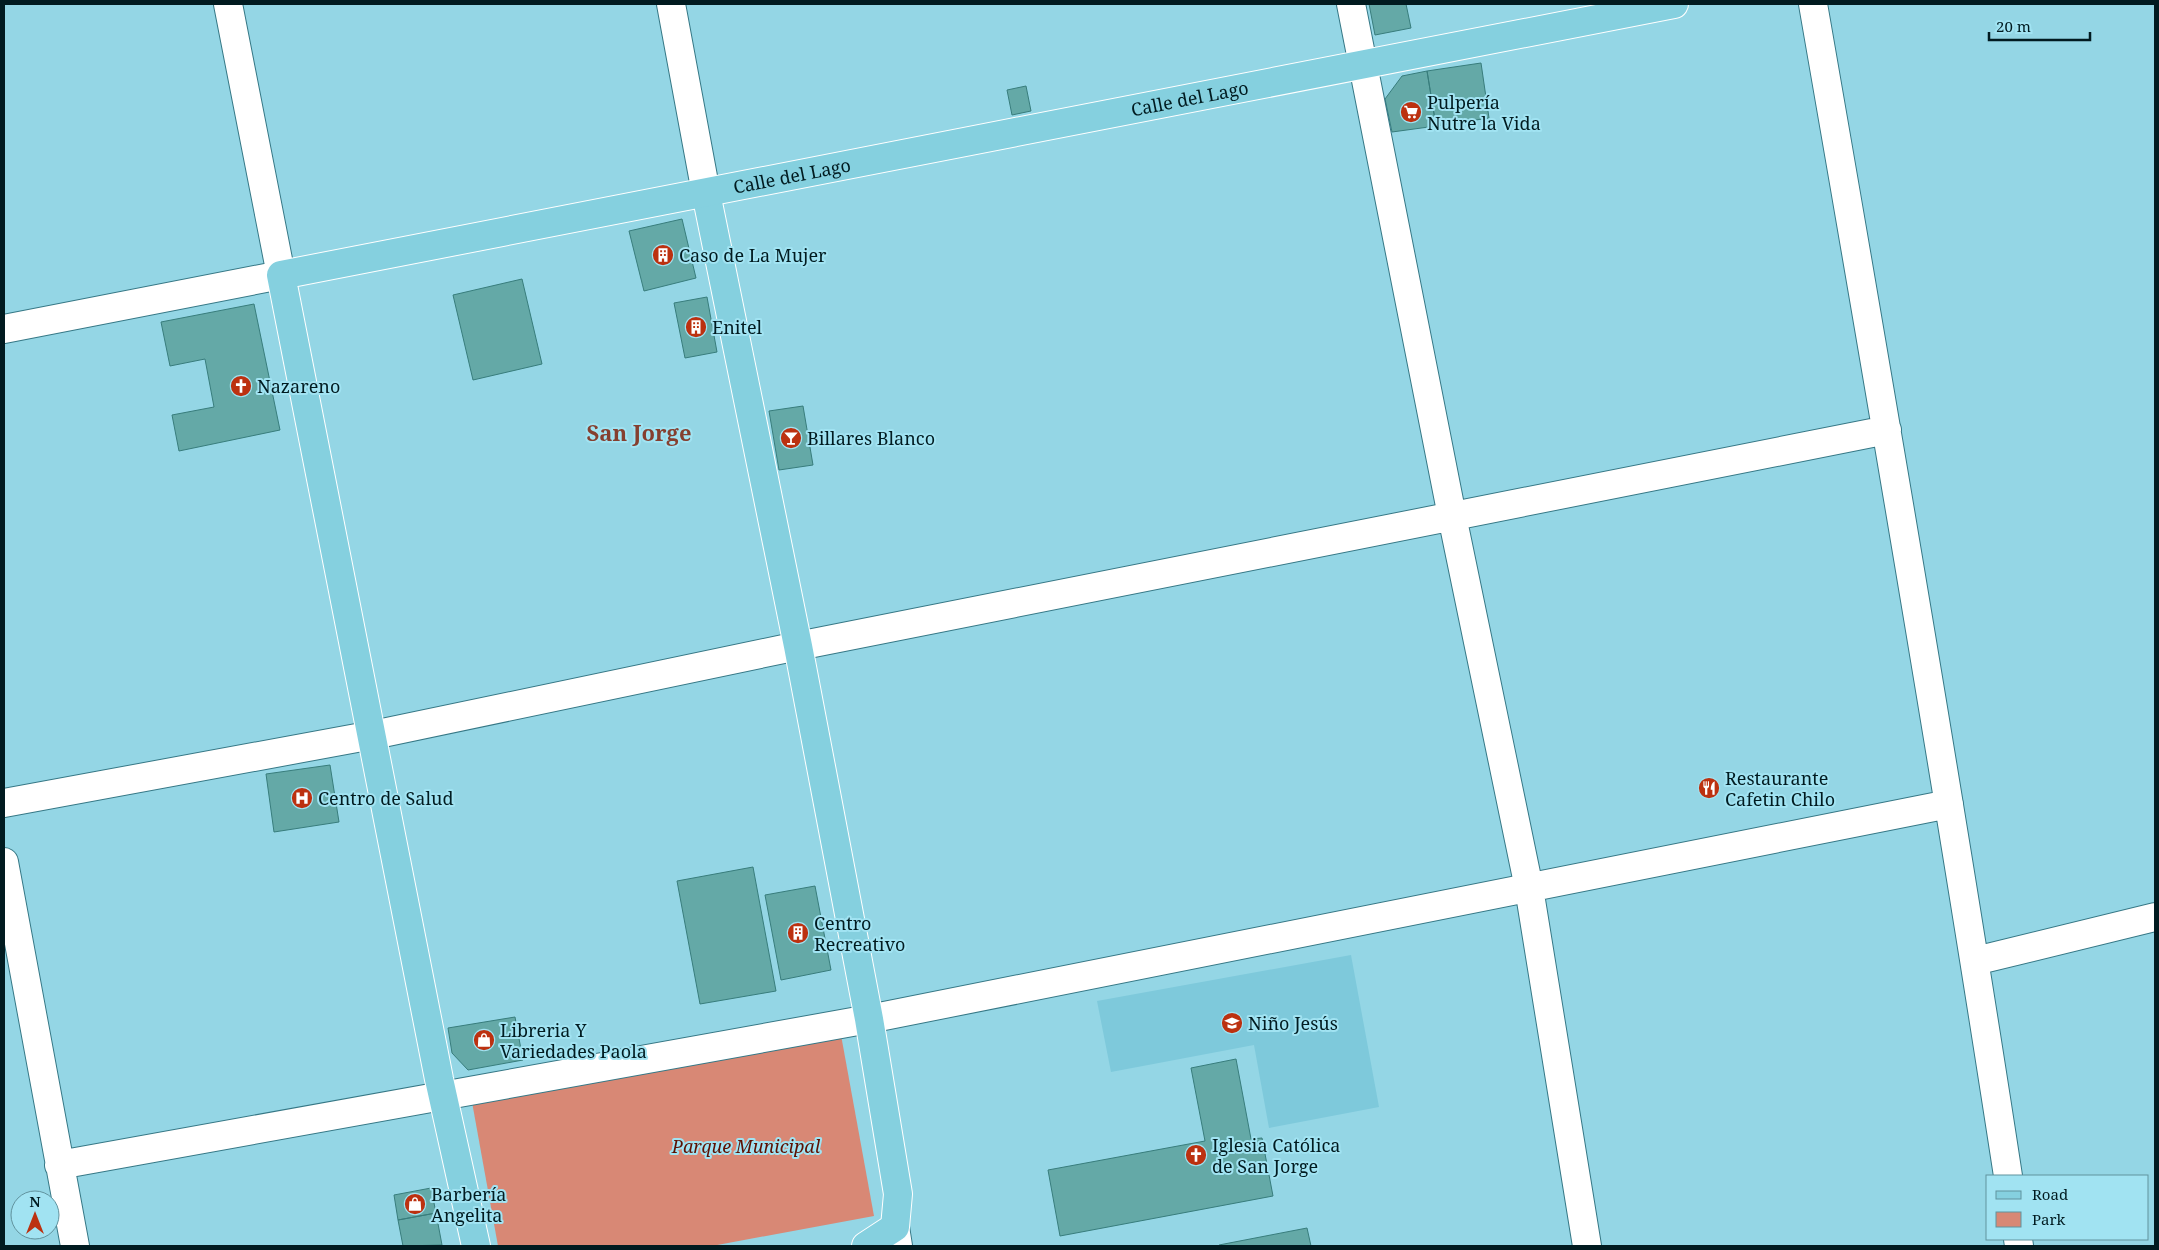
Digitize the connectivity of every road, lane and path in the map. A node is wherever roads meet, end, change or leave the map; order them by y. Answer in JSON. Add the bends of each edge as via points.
{"nodes":[{"id":1,"x":228,"y":4,"type":"edge"},
{"id":2,"x":671,"y":4,"type":"edge"},
{"id":3,"x":1351,"y":4,"type":"edge"},
{"id":4,"x":1674,"y":4,"type":"edge"},
{"id":5,"x":1813,"y":4,"type":"edge"},
{"id":6,"x":1363,"y":65,"type":"junction"},
{"id":7,"x":706,"y":193,"type":"junction"},
{"id":8,"x":280,"y":275,"type":"junction"},
{"id":9,"x":4,"y":329,"type":"edge"},
{"id":10,"x":1887,"y":430,"type":"junction"},
{"id":11,"x":1452,"y":516,"type":"junction"},
{"id":12,"x":798,"y":646,"type":"junction"},
{"id":13,"x":373,"y":735,"type":"junction"},
{"id":14,"x":4,"y":803,"type":"edge"},
{"id":15,"x":1949,"y":804,"type":"junction"},
{"id":16,"x":4,"y":862,"type":"edge"},
{"id":17,"x":1529,"y":888,"type":"junction"},
{"id":18,"x":2155,"y":917,"type":"edge"},
{"id":19,"x":1975,"y":961,"type":"junction"},
{"id":20,"x":869,"y":1019,"type":"junction"},
{"id":21,"x":444,"y":1095,"type":"junction"},
{"id":22,"x":60,"y":1165,"type":"junction"},
{"id":23,"x":2008,"y":1175,"type":"edge"},
{"id":24,"x":897,"y":1237,"type":"edge"},
{"id":25,"x":74,"y":1246,"type":"edge"},
{"id":26,"x":476,"y":1246,"type":"edge"},
{"id":27,"x":866,"y":1246,"type":"edge"},
{"id":28,"x":1587,"y":1246,"type":"edge"}],
"edges":[{"from":1,"to":8,"type":"street"},
{"from":2,"to":7,"type":"street"},
{"from":3,"to":6,"type":"street"},
{"from":4,"to":6,"type":"main road","name":"Calle del Lago"},
{"from":5,"to":10,"type":"street"},
{"from":6,"to":7,"type":"main road","name":"Calle del Lago"},
{"from":6,"to":11,"type":"street"},
{"from":7,"to":8,"type":"main road","name":"Calle del Lago"},
{"from":7,"to":12,"type":"main road"},
{"from":8,"to":9,"type":"street"},
{"from":8,"to":13,"type":"main road"},
{"from":10,"to":11,"type":"street"},
{"from":10,"to":15,"type":"street"},
{"from":11,"to":12,"type":"street"},
{"from":11,"to":17,"type":"street"},
{"from":12,"to":13,"type":"street"},
{"from":12,"to":20,"type":"main road"},
{"from":13,"to":14,"type":"street"},
{"from":13,"to":21,"type":"main road"},
{"from":15,"to":17,"type":"street"},
{"from":15,"to":19,"type":"street"},
{"from":16,"to":22,"type":"street"},
{"from":17,"to":20,"type":"street"},
{"from":17,"to":28,"type":"street"},
{"from":18,"to":19,"type":"street"},
{"from":19,"to":23,"type":"street"},
{"from":20,"to":21,"type":"street"},
{"from":20,"to":24,"type":"main road","via":[[898,1194]]},
{"from":21,"to":22,"type":"street"},
{"from":21,"to":26,"type":"main road"},
{"from":22,"to":25,"type":"street"},
{"from":24,"to":27,"type":"main road"}]}
